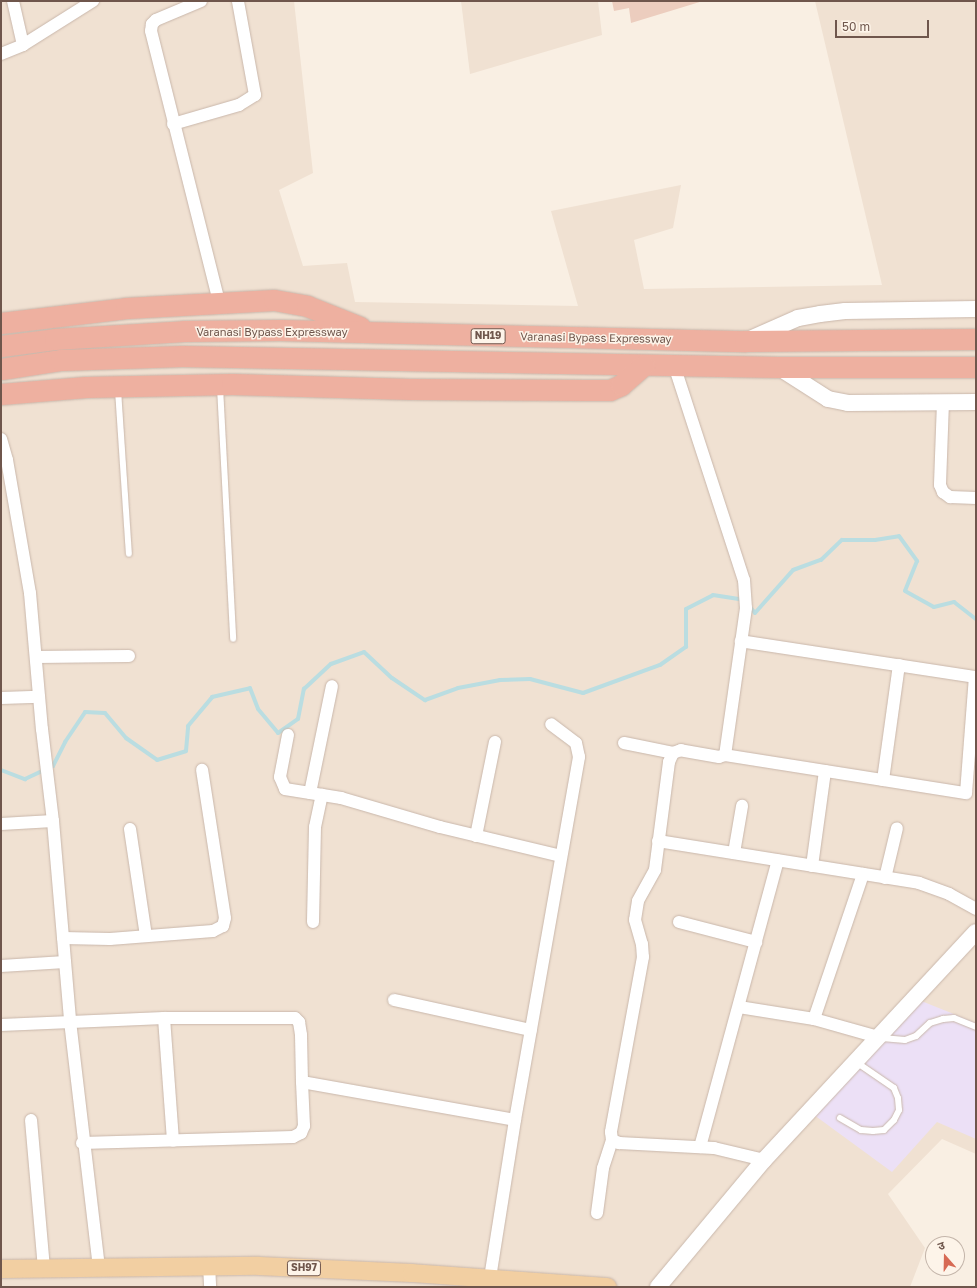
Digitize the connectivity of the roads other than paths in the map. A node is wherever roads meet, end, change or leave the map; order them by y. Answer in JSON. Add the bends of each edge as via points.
{"nodes":[{"id":1,"x":13,"y":1,"type":"edge"},
{"id":2,"x":93,"y":1,"type":"edge"},
{"id":3,"x":200,"y":1,"type":"edge"},
{"id":4,"x":238,"y":1,"type":"edge"},
{"id":5,"x":177,"y":6,"type":"edge"},
{"id":6,"x":23,"y":45,"type":"junction"},
{"id":7,"x":1,"y":54,"type":"edge"},
{"id":8,"x":173,"y":124,"type":"junction"},
{"id":9,"x":219,"y":301,"type":"junction"},
{"id":10,"x":976,"y":309,"type":"edge"},
{"id":11,"x":1,"y":323,"type":"edge"},
{"id":12,"x":374,"y":333,"type":"junction"},
{"id":13,"x":976,"y":339,"type":"edge"},
{"id":14,"x":745,"y":341,"type":"junction"},
{"id":15,"x":1,"y":346,"type":"edge"},
{"id":16,"x":644,"y":365,"type":"junction"},
{"id":17,"x":674,"y":366,"type":"junction"},
{"id":18,"x":778,"y":367,"type":"junction"},
{"id":19,"x":976,"y":367,"type":"edge"},
{"id":20,"x":1,"y":369,"type":"edge"},
{"id":21,"x":220,"y":384,"type":"junction"},
{"id":22,"x":118,"y":386,"type":"junction"},
{"id":23,"x":1,"y":394,"type":"edge"},
{"id":24,"x":943,"y":402,"type":"junction"},
{"id":25,"x":976,"y":402,"type":"edge"},
{"id":26,"x":1,"y":439,"type":"edge"},
{"id":27,"x":976,"y":498,"type":"edge"},
{"id":28,"x":129,"y":554,"type":"dead end"},
{"id":29,"x":233,"y":639,"type":"dead end"},
{"id":30,"x":741,"y":641,"type":"junction"},
{"id":31,"x":129,"y":656,"type":"dead end"},
{"id":32,"x":36,"y":657,"type":"junction"},
{"id":33,"x":899,"y":666,"type":"junction"},
{"id":34,"x":332,"y":686,"type":"dead end"},
{"id":35,"x":39,"y":697,"type":"junction"},
{"id":36,"x":1,"y":698,"type":"edge"},
{"id":37,"x":552,"y":724,"type":"dead end"},
{"id":38,"x":288,"y":735,"type":"dead end"},
{"id":39,"x":495,"y":742,"type":"dead end"},
{"id":40,"x":624,"y":743,"type":"dead end"},
{"id":41,"x":673,"y":753,"type":"junction"},
{"id":42,"x":725,"y":755,"type":"junction"},
{"id":43,"x":202,"y":770,"type":"dead end"},
{"id":44,"x":825,"y":771,"type":"junction"},
{"id":45,"x":883,"y":780,"type":"junction"},
{"id":46,"x":316,"y":794,"type":"junction"},
{"id":47,"x":742,"y":806,"type":"dead end"},
{"id":48,"x":53,"y":821,"type":"junction"},
{"id":49,"x":1,"y":824,"type":"edge"},
{"id":50,"x":897,"y":828,"type":"dead end"},
{"id":51,"x":130,"y":829,"type":"dead end"},
{"id":52,"x":476,"y":836,"type":"junction"},
{"id":53,"x":658,"y":841,"type":"junction"},
{"id":54,"x":734,"y":853,"type":"junction"},
{"id":55,"x":561,"y":856,"type":"junction"},
{"id":56,"x":778,"y":860,"type":"junction"},
{"id":57,"x":812,"y":866,"type":"junction"},
{"id":58,"x":863,"y":874,"type":"junction"},
{"id":59,"x":885,"y":878,"type":"junction"},
{"id":60,"x":976,"y":909,"type":"edge"},
{"id":61,"x":313,"y":922,"type":"dead end"},
{"id":62,"x":679,"y":922,"type":"dead end"},
{"id":63,"x":976,"y":932,"type":"edge"},
{"id":64,"x":146,"y":936,"type":"junction"},
{"id":65,"x":63,"y":938,"type":"junction"},
{"id":66,"x":756,"y":942,"type":"junction"},
{"id":67,"x":65,"y":962,"type":"junction"},
{"id":68,"x":1,"y":966,"type":"edge"},
{"id":69,"x":394,"y":1000,"type":"dead end"},
{"id":70,"x":739,"y":1007,"type":"junction"},
{"id":71,"x":164,"y":1018,"type":"junction"},
{"id":72,"x":814,"y":1019,"type":"junction"},
{"id":73,"x":70,"y":1021,"type":"junction"},
{"id":74,"x":1,"y":1025,"type":"edge"},
{"id":75,"x":976,"y":1027,"type":"edge"},
{"id":76,"x":531,"y":1030,"type":"junction"},
{"id":77,"x":878,"y":1037,"type":"junction"},
{"id":78,"x":856,"y":1062,"type":"junction"},
{"id":79,"x":302,"y":1082,"type":"junction"},
{"id":80,"x":840,"y":1118,"type":"dead end"},
{"id":81,"x":31,"y":1120,"type":"dead end"},
{"id":82,"x":515,"y":1120,"type":"junction"},
{"id":83,"x":612,"y":1140,"type":"junction"},
{"id":84,"x":173,"y":1141,"type":"junction"},
{"id":85,"x":82,"y":1143,"type":"junction"},
{"id":86,"x":700,"y":1147,"type":"junction"},
{"id":87,"x":764,"y":1160,"type":"junction"},
{"id":88,"x":597,"y":1213,"type":"dead end"},
{"id":89,"x":209,"y":1265,"type":"junction"},
{"id":90,"x":44,"y":1268,"type":"junction"},
{"id":91,"x":99,"y":1268,"type":"junction"},
{"id":92,"x":1,"y":1269,"type":"edge"},
{"id":93,"x":490,"y":1278,"type":"junction"},
{"id":94,"x":210,"y":1287,"type":"edge"},
{"id":95,"x":607,"y":1287,"type":"edge"},
{"id":96,"x":658,"y":1287,"type":"edge"}],
"edges":[{"from":1,"to":6,"type":"street"},
{"from":2,"to":6,"type":"street"},
{"from":3,"to":5,"type":"street"},
{"from":4,"to":8,"type":"street","via":[[255,95],[239,105]]},
{"from":5,"to":8,"type":"street","via":[[156,20],[151,31]]},
{"from":6,"to":7,"type":"street"},
{"from":8,"to":9,"type":"street"},
{"from":9,"to":11,"type":"highway","via":[[126,308]]},
{"from":9,"to":12,"type":"highway","via":[[289,301]]},
{"from":10,"to":14,"type":"street","via":[[845,311],[820,314],[798,318]]},
{"from":12,"to":14,"type":"highway","name":"Varanasi Bypass Expressway","number":"NH19"},
{"from":12,"to":15,"type":"highway","name":"Varanasi Bypass Expressway","number":"NH19","via":[[280,330],[184,331],[55,339]]},
{"from":13,"to":14,"type":"highway","name":"Varanasi Bypass Expressway","number":"NH19"},
{"from":16,"to":17,"type":"highway"},
{"from":16,"to":20,"type":"highway","via":[[182,356],[62,360]]},
{"from":16,"to":21,"type":"highway","via":[[621,385],[610,390],[410,389]]},
{"from":17,"to":18,"type":"highway"},
{"from":17,"to":30,"type":"street","via":[[719,498],[747,595]]},
{"from":18,"to":19,"type":"highway"},
{"from":18,"to":24,"type":"street","via":[[828,399],[841,402]]},
{"from":21,"to":22,"type":"highway"},
{"from":21,"to":29,"type":"lane"},
{"from":22,"to":23,"type":"highway"},
{"from":22,"to":28,"type":"lane"},
{"from":24,"to":25,"type":"street"},
{"from":24,"to":27,"type":"street","via":[[940,486],[943,492],[950,496]]},
{"from":26,"to":32,"type":"street","via":[[8,460],[30,592]]},
{"from":30,"to":33,"type":"street"},
{"from":30,"to":42,"type":"street"},
{"from":31,"to":32,"type":"street"},
{"from":32,"to":35,"type":"street"},
{"from":33,"to":45,"type":"street"},
{"from":33,"to":45,"type":"street","via":[[975,677],[966,793]]},
{"from":34,"to":46,"type":"street"},
{"from":35,"to":36,"type":"street"},
{"from":35,"to":48,"type":"street"},
{"from":37,"to":55,"type":"street","via":[[576,743],[579,757]]},
{"from":38,"to":46,"type":"street","via":[[281,784],[285,789]]},
{"from":39,"to":52,"type":"street"},
{"from":40,"to":41,"type":"street"},
{"from":41,"to":42,"type":"street","via":[[689,750],[711,756]]},
{"from":41,"to":53,"type":"street","via":[[669,762]]},
{"from":42,"to":44,"type":"street"},
{"from":43,"to":64,"type":"street","via":[[225,918],[223,926],[213,931]]},
{"from":44,"to":45,"type":"street"},
{"from":44,"to":57,"type":"street"},
{"from":46,"to":52,"type":"street"},
{"from":46,"to":61,"type":"street"},
{"from":47,"to":54,"type":"street"},
{"from":48,"to":49,"type":"street"},
{"from":48,"to":65,"type":"street"},
{"from":50,"to":59,"type":"street"},
{"from":51,"to":64,"type":"street"},
{"from":52,"to":55,"type":"street"},
{"from":53,"to":54,"type":"street"},
{"from":53,"to":83,"type":"street","via":[[655,870],[638,901],[635,920],[643,957],[611,1132]]},
{"from":54,"to":56,"type":"street"},
{"from":55,"to":76,"type":"street"},
{"from":56,"to":57,"type":"street"},
{"from":56,"to":66,"type":"street"},
{"from":57,"to":58,"type":"street"},
{"from":58,"to":59,"type":"street"},
{"from":58,"to":72,"type":"street"},
{"from":59,"to":60,"type":"street","via":[[932,887]]},
{"from":62,"to":66,"type":"street"},
{"from":63,"to":77,"type":"street"},
{"from":64,"to":65,"type":"street"},
{"from":65,"to":67,"type":"street"},
{"from":66,"to":70,"type":"street"},
{"from":67,"to":68,"type":"street"},
{"from":67,"to":73,"type":"street"},
{"from":69,"to":76,"type":"street"},
{"from":70,"to":72,"type":"street"},
{"from":70,"to":86,"type":"street"},
{"from":71,"to":73,"type":"street"},
{"from":71,"to":79,"type":"street","via":[[295,1018],[299,1022],[301,1035]]},
{"from":71,"to":84,"type":"street"},
{"from":72,"to":77,"type":"street"},
{"from":73,"to":74,"type":"street"},
{"from":73,"to":85,"type":"street"},
{"from":75,"to":77,"type":"lane","via":[[954,1018],[943,1019],[930,1023],[916,1036],[905,1040]]},
{"from":76,"to":82,"type":"street"},
{"from":77,"to":78,"type":"street"},
{"from":78,"to":80,"type":"lane","via":[[894,1088],[899,1110],[884,1130],[862,1130]]},
{"from":78,"to":87,"type":"street"},
{"from":79,"to":82,"type":"street"},
{"from":79,"to":84,"type":"street","via":[[304,1126],[301,1134],[293,1137]]},
{"from":81,"to":90,"type":"street"},
{"from":82,"to":93,"type":"street"},
{"from":83,"to":86,"type":"street","via":[[618,1143]]},
{"from":83,"to":88,"type":"street","via":[[603,1168]]},
{"from":84,"to":85,"type":"street"},
{"from":85,"to":91,"type":"street"},
{"from":86,"to":87,"type":"street","via":[[737,1152]]},
{"from":87,"to":96,"type":"street"},
{"from":89,"to":91,"type":"main road","number":"SH97"},
{"from":89,"to":93,"type":"main road","number":"SH97"},
{"from":89,"to":94,"type":"street"},
{"from":90,"to":91,"type":"main road","number":"SH97"},
{"from":90,"to":92,"type":"main road","number":"SH97"},
{"from":93,"to":95,"type":"main road","number":"SH97"}]}
